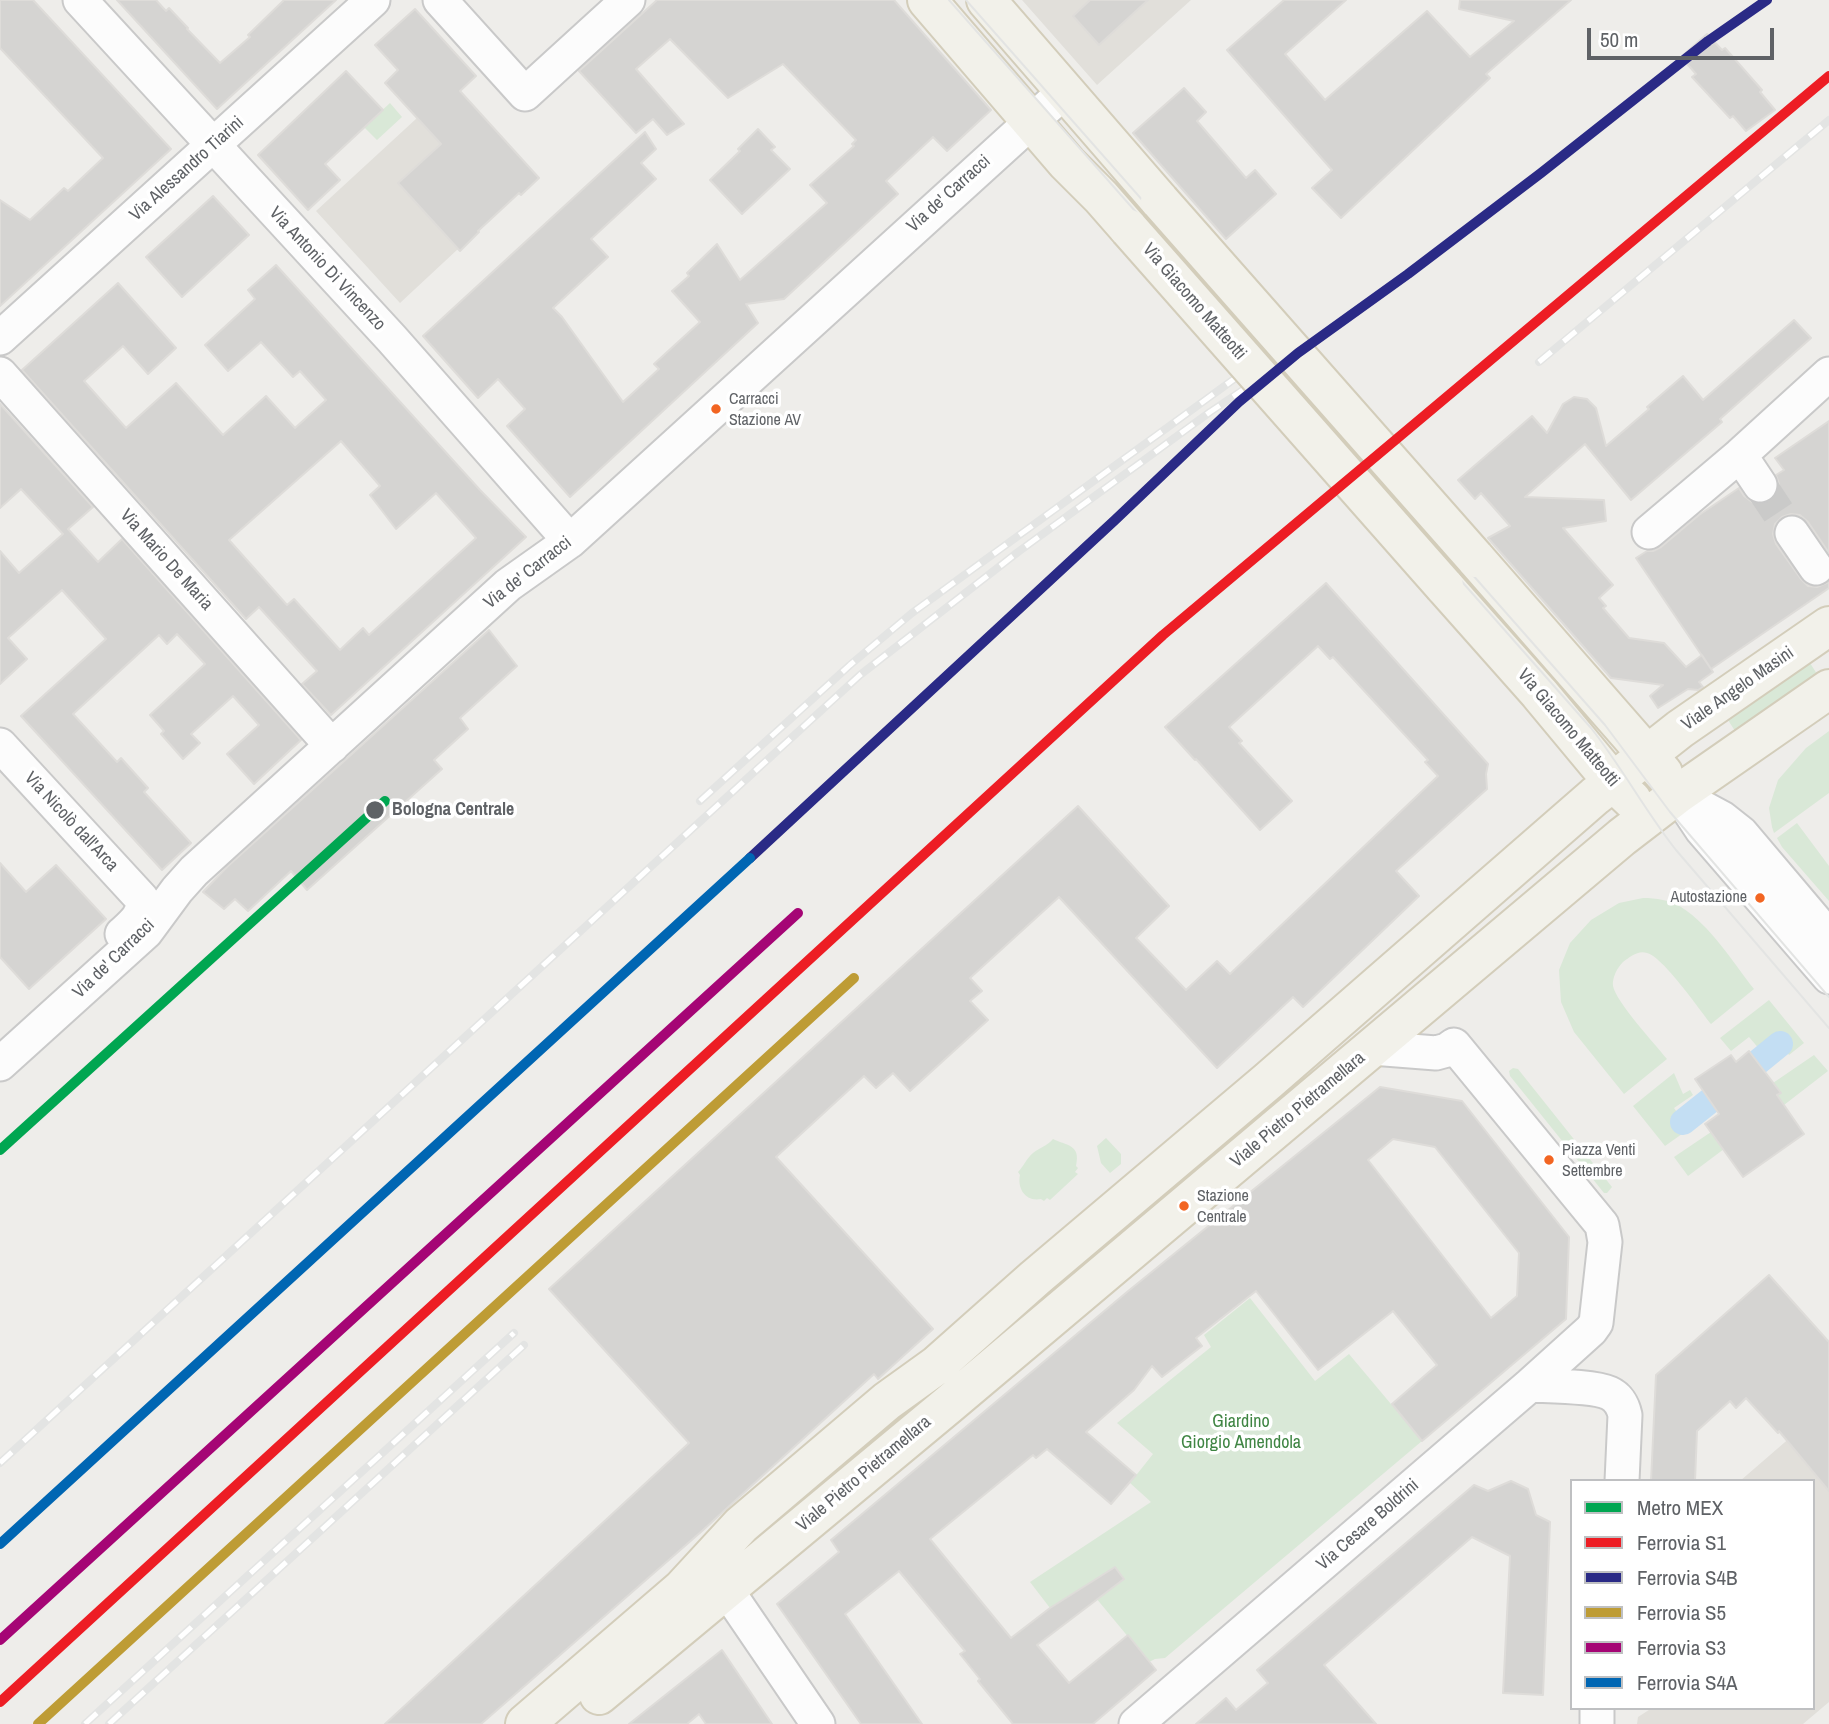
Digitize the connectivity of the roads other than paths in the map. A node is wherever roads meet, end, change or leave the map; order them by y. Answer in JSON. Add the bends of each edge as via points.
{"nodes":[{"id":1,"x":80,"y":0,"type":"edge"},
{"id":2,"x":373,"y":0,"type":"edge"},
{"id":3,"x":440,"y":0,"type":"edge"},
{"id":4,"x":628,"y":0,"type":"edge"},
{"id":5,"x":927,"y":0,"type":"edge"},
{"id":6,"x":986,"y":0,"type":"edge"},
{"id":7,"x":1065,"y":91,"type":"junction"},
{"id":8,"x":1030,"y":121,"type":"junction"},
{"id":9,"x":213,"y":145,"type":"junction"},
{"id":10,"x":0,"y":338,"type":"edge"},
{"id":11,"x":0,"y":374,"type":"edge"},
{"id":12,"x":1829,"y":374,"type":"edge"},
{"id":13,"x":1740,"y":455,"type":"junction"},
{"id":14,"x":1760,"y":485,"type":"tunnel mouth"},
{"id":15,"x":1649,"y":532,"type":"dead end"},
{"id":16,"x":1793,"y":533,"type":"tunnel mouth"},
{"id":17,"x":570,"y":541,"type":"junction"},
{"id":18,"x":1816,"y":568,"type":"dead end"},
{"id":19,"x":1829,"y":626,"type":"edge"},
{"id":20,"x":1829,"y":689,"type":"edge"},
{"id":21,"x":0,"y":745,"type":"edge"},
{"id":22,"x":332,"y":746,"type":"junction"},
{"id":23,"x":1648,"y":754,"type":"junction"},
{"id":24,"x":1613,"y":782,"type":"junction"},
{"id":25,"x":1671,"y":799,"type":"junction"},
{"id":26,"x":142,"y":898,"type":"joint"},
{"id":27,"x":1829,"y":937,"type":"edge"},
{"id":28,"x":1829,"y":976,"type":"edge"},
{"id":29,"x":0,"y":1046,"type":"edge"},
{"id":30,"x":1372,"y":1048,"type":"junction"},
{"id":31,"x":0,"y":1064,"type":"edge"},
{"id":32,"x":937,"y":1365,"type":"junction"},
{"id":33,"x":1530,"y":1385,"type":"junction"},
{"id":34,"x":1622,"y":1479,"type":"edge"},
{"id":35,"x":726,"y":1588,"type":"junction"},
{"id":36,"x":524,"y":1724,"type":"edge"},
{"id":37,"x":565,"y":1724,"type":"edge"},
{"id":38,"x":818,"y":1724,"type":"edge"},
{"id":39,"x":1136,"y":1724,"type":"edge"}],
"edges":[{"from":1,"to":9,"type":"street","name":"Via Antonio Di Vincenzo"},
{"from":2,"to":9,"type":"street","name":"Via Alessandro Tiarini"},
{"from":3,"to":4,"type":"street","via":[[525,94]]},
{"from":5,"to":8,"type":"main road","name":"Via Giacomo Matteotti"},
{"from":6,"to":7,"type":"main road"},
{"from":7,"to":8,"type":"street","name":"Via de' Carracci"},
{"from":7,"to":23,"type":"main road","bridge":true},
{"from":8,"to":17,"type":"street","name":"Via de' Carracci"},
{"from":8,"to":24,"type":"main road","name":"Via Giacomo Matteotti","bridge":true},
{"from":9,"to":10,"type":"street","name":"Via Alessandro Tiarini"},
{"from":9,"to":17,"type":"street","name":"Via Antonio Di Vincenzo"},
{"from":11,"to":22,"type":"street","name":"Via Mario De Maria"},
{"from":12,"to":13,"type":"street"},
{"from":13,"to":14,"type":"street"},
{"from":13,"to":15,"type":"street"},
{"from":16,"to":18,"type":"street"},
{"from":17,"to":22,"type":"street","name":"Via de' Carracci","via":[[508,585]]},
{"from":19,"to":23,"type":"main road","name":"Viale Angelo Masini"},
{"from":20,"to":25,"type":"main road"},
{"from":21,"to":26,"type":"street","name":"Via Nicolò dall'Arca"},
{"from":22,"to":31,"type":"street","name":"Via de' Carracci","via":[[194,871],[140,938]]},
{"from":23,"to":24,"type":"main road","name":"Viale Pietro Pietramellara"},
{"from":23,"to":25,"type":"main road"},
{"from":24,"to":25,"type":"main road","name":"Via Giacomo Matteotti","via":[[1638,804],[1651,807]]},
{"from":24,"to":32,"type":"main road","name":"Viale Pietro Pietramellara"},
{"from":25,"to":27,"type":"street","via":[[1722,817],[1741,833]]},
{"from":25,"to":28,"type":"street"},
{"from":25,"to":30,"type":"main road","name":"Viale Pietro Pietramellara"},
{"from":26,"to":29,"type":"street","name":"Via de' Carracci","via":[[143,908],[131,925]]},
{"from":30,"to":33,"type":"street","name":"Via Cesare Boldrini","via":[[1436,1052],[1454,1045],[1602,1225],[1605,1242],[1596,1323]]},
{"from":30,"to":35,"type":"main road","name":"Viale Pietro Pietramellara"},
{"from":32,"to":35,"type":"main road","name":"Viale Pietro Pietramellara","via":[[897,1409],[738,1546],[724,1568]]},
{"from":32,"to":36,"type":"main road","name":"Viale Pietro Pietramellara","via":[[887,1401],[741,1525],[682,1589]]},
{"from":33,"to":34,"type":"street","via":[[1606,1392],[1616,1399],[1625,1415]]},
{"from":33,"to":39,"type":"street","name":"Via Cesare Boldrini"},
{"from":35,"to":37,"type":"main road","name":"Viale Pietro Pietramellara"},
{"from":35,"to":38,"type":"street"}]}
